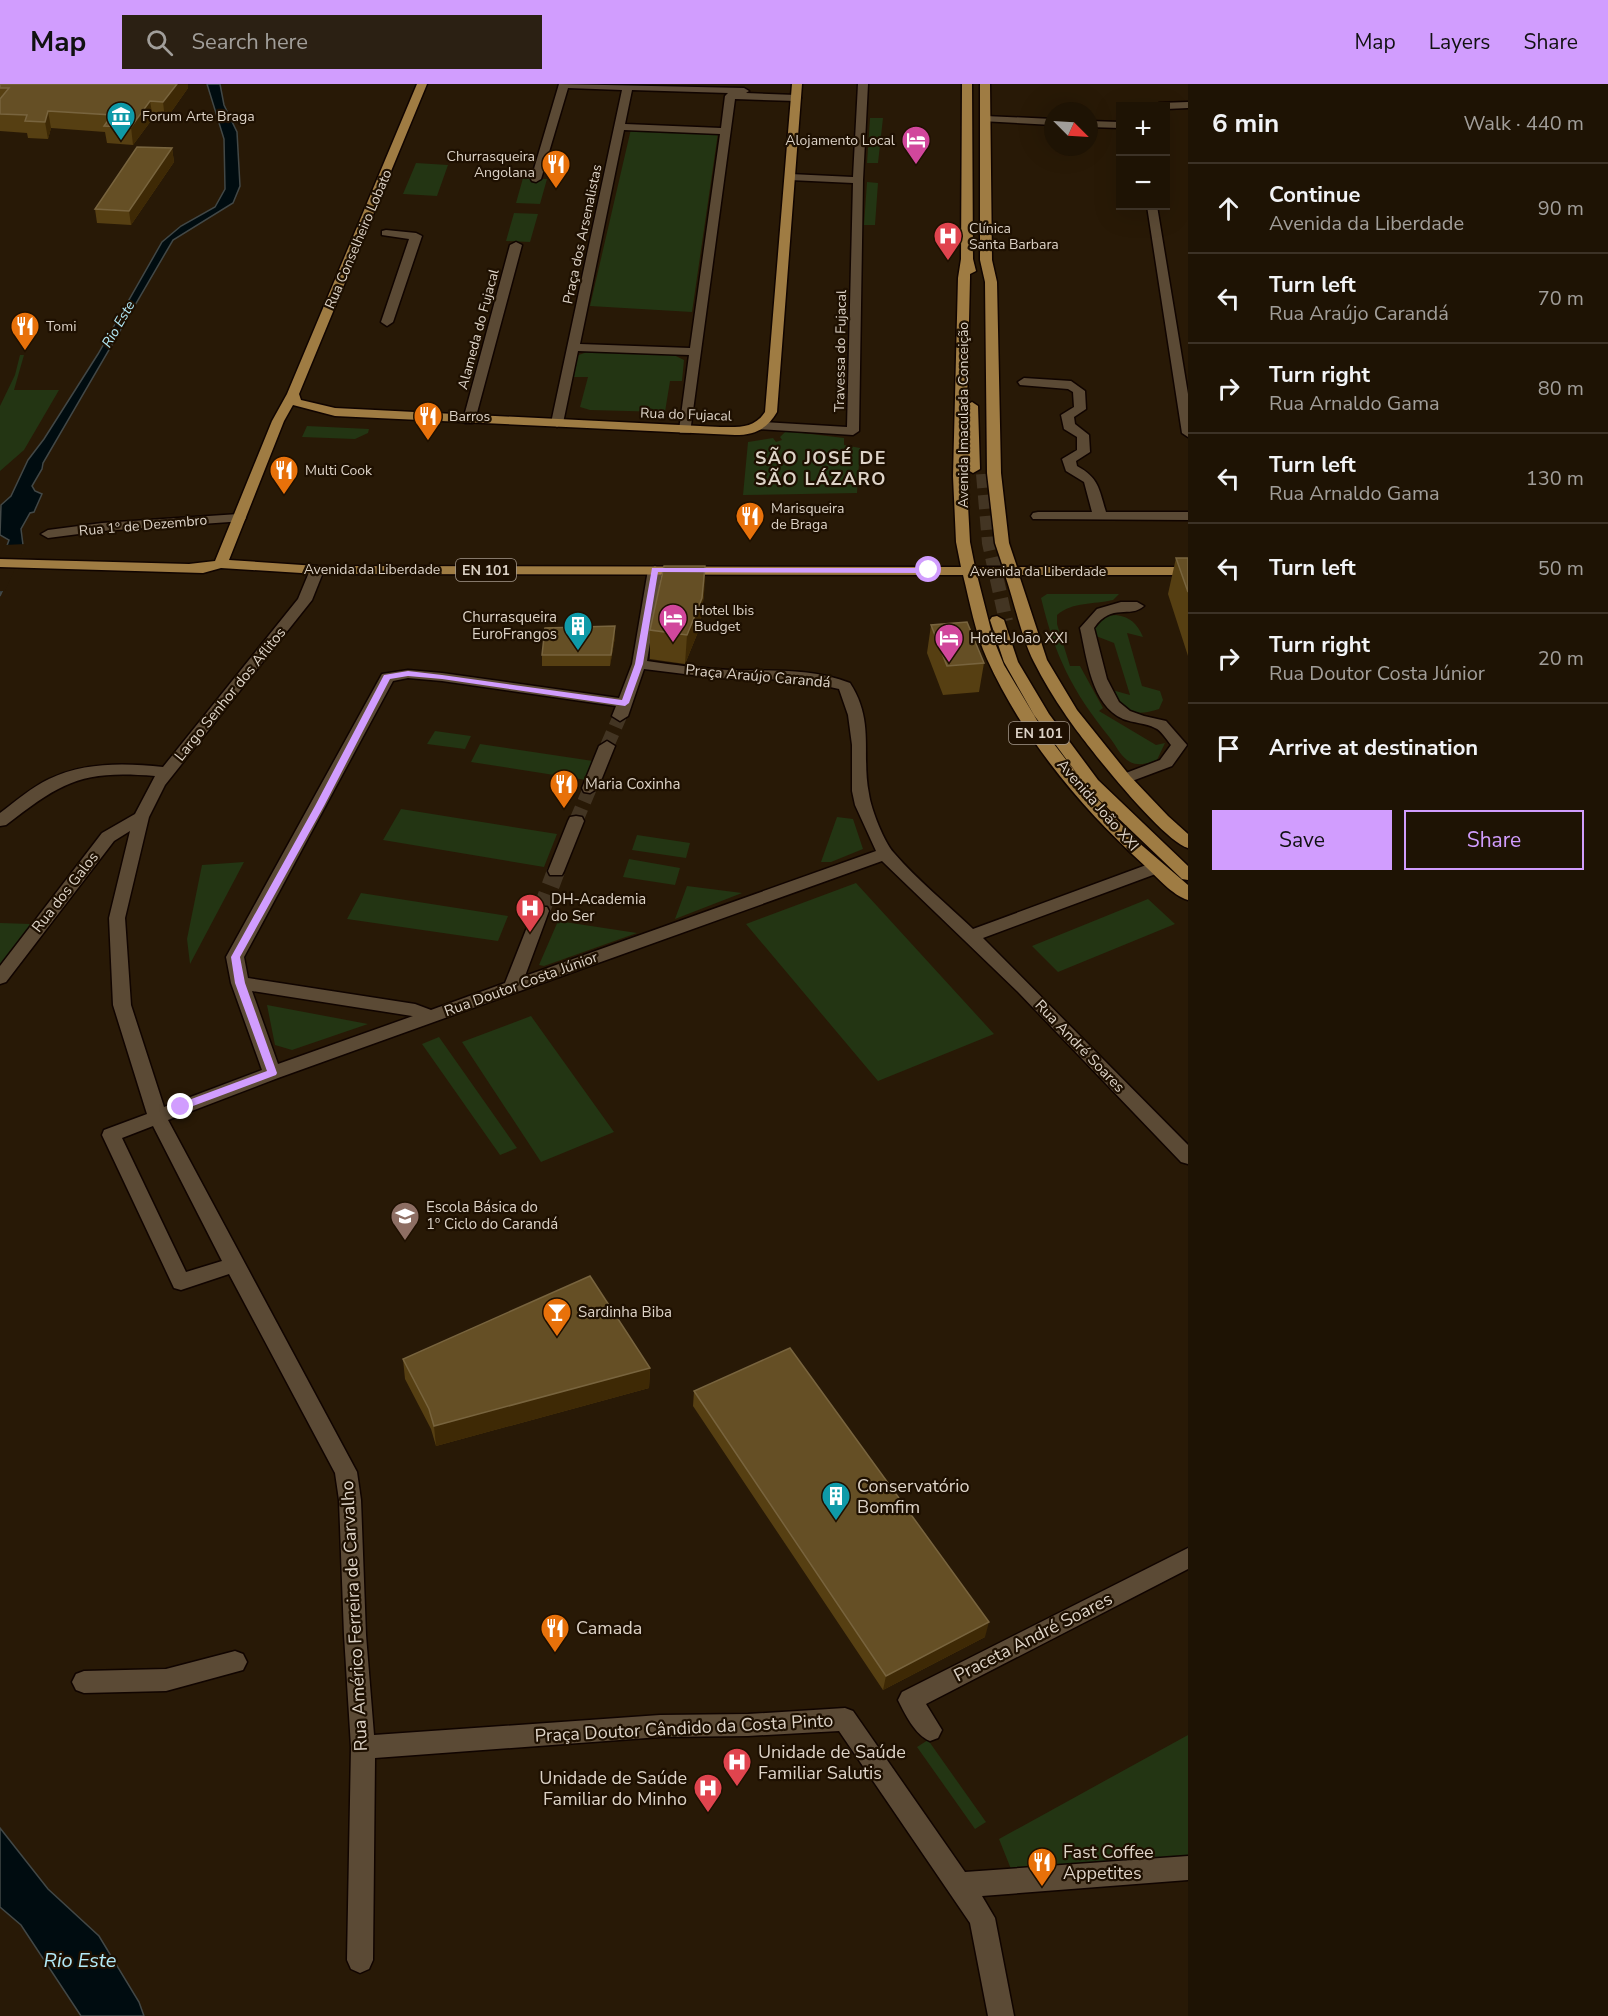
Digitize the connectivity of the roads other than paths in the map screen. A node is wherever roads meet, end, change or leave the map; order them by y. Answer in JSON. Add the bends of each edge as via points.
{"nodes":[{"id":1,"x":423,"y":84,"type":"edge"},
{"id":2,"x":564,"y":84,"type":"edge"},
{"id":3,"x":863,"y":84,"type":"edge"},
{"id":4,"x":967,"y":84,"type":"edge"},
{"id":5,"x":985,"y":84,"type":"edge"},
{"id":6,"x":628,"y":87,"type":"junction"},
{"id":7,"x":797,"y":92,"type":"edge"},
{"id":8,"x":1188,"y":105,"type":"edge"},
{"id":9,"x":1170,"y":106,"type":"edge"},
{"id":10,"x":985,"y":119,"type":"junction"},
{"id":11,"x":1044,"y":122,"type":"edge"},
{"id":12,"x":1098,"y":124,"type":"edge"},
{"id":13,"x":1116,"y":125,"type":"edge"},
{"id":14,"x":620,"y":127,"type":"junction"},
{"id":15,"x":726,"y":131,"type":"junction"},
{"id":16,"x":790,"y":177,"type":"junction"},
{"id":17,"x":536,"y":179,"type":"dead end"},
{"id":18,"x":858,"y":180,"type":"junction"},
{"id":19,"x":1153,"y":210,"type":"edge"},
{"id":20,"x":386,"y":233,"type":"dead end"},
{"id":21,"x":516,"y":245,"type":"dead end"},
{"id":22,"x":967,"y":259,"type":"junction"},
{"id":23,"x":986,"y":260,"type":"junction"},
{"id":24,"x":387,"y":322,"type":"dead end"},
{"id":25,"x":574,"y":347,"type":"junction"},
{"id":26,"x":695,"y":352,"type":"junction"},
{"id":27,"x":1182,"y":359,"type":"edge"},
{"id":28,"x":1024,"y":382,"type":"dead end"},
{"id":29,"x":293,"y":394,"type":"junction"},
{"id":30,"x":335,"y":412,"type":"junction"},
{"id":31,"x":470,"y":420,"type":"junction"},
{"id":32,"x":278,"y":421,"type":"junction"},
{"id":33,"x":557,"y":423,"type":"junction"},
{"id":34,"x":763,"y":426,"type":"junction"},
{"id":35,"x":685,"y":430,"type":"junction"},
{"id":36,"x":1188,"y":433,"type":"edge"},
{"id":37,"x":1038,"y":516,"type":"dead end"},
{"id":38,"x":1100,"y":516,"type":"junction"},
{"id":39,"x":1188,"y":516,"type":"edge"},
{"id":40,"x":239,"y":518,"type":"junction"},
{"id":41,"x":48,"y":534,"type":"dead end"},
{"id":42,"x":0,"y":563,"type":"edge"},
{"id":43,"x":221,"y":564,"type":"junction"},
{"id":44,"x":53,"y":565,"type":"junction"},
{"id":45,"x":0,"y":568,"type":"edge"},
{"id":46,"x":191,"y":568,"type":"junction"},
{"id":47,"x":277,"y":569,"type":"junction"},
{"id":48,"x":317,"y":570,"type":"junction"},
{"id":49,"x":655,"y":570,"type":"junction"},
{"id":50,"x":968,"y":571,"type":"junction"},
{"id":51,"x":1010,"y":571,"type":"junction"},
{"id":52,"x":1188,"y":571,"type":"edge"},
{"id":53,"x":1137,"y":606,"type":"dead end"},
{"id":54,"x":639,"y":664,"type":"junction"},
{"id":55,"x":1184,"y":745,"type":"edge"},
{"id":56,"x":607,"y":746,"type":"tunnel mouth"},
{"id":57,"x":167,"y":772,"type":"junction"},
{"id":58,"x":1124,"y":779,"type":"junction"},
{"id":59,"x":590,"y":788,"type":"tunnel mouth"},
{"id":60,"x":141,"y":816,"type":"junction"},
{"id":61,"x":0,"y":820,"type":"edge"},
{"id":62,"x":576,"y":821,"type":"tunnel mouth"},
{"id":63,"x":1188,"y":843,"type":"edge"},
{"id":64,"x":885,"y":854,"type":"junction"},
{"id":65,"x":1188,"y":862,"type":"edge"},
{"id":66,"x":1155,"y":868,"type":"junction"},
{"id":67,"x":556,"y":871,"type":"tunnel mouth"},
{"id":68,"x":1188,"y":875,"type":"edge"},
{"id":69,"x":1188,"y":894,"type":"edge"},
{"id":70,"x":541,"y":911,"type":"tunnel mouth"},
{"id":71,"x":971,"y":936,"type":"junction"},
{"id":72,"x":0,"y":978,"type":"edge"},
{"id":73,"x":240,"y":983,"type":"junction"},
{"id":74,"x":512,"y":987,"type":"junction"},
{"id":75,"x":430,"y":1016,"type":"junction"},
{"id":76,"x":272,"y":1073,"type":"junction"},
{"id":77,"x":157,"y":1116,"type":"junction"},
{"id":78,"x":1188,"y":1157,"type":"edge"},
{"id":79,"x":234,"y":1265,"type":"junction"},
{"id":80,"x":1188,"y":1558,"type":"edge"},
{"id":81,"x":235,"y":1662,"type":"dead end"},
{"id":82,"x":84,"y":1682,"type":"dead end"},
{"id":83,"x":930,"y":1730,"type":"dead end"},
{"id":84,"x":363,"y":1747,"type":"junction"},
{"id":85,"x":1188,"y":1868,"type":"edge"},
{"id":86,"x":960,"y":1885,"type":"junction"},
{"id":87,"x":360,"y":1960,"type":"dead end"},
{"id":88,"x":1001,"y":2016,"type":"edge"}],
"edges":[{"from":1,"to":29,"type":"main road","name":"Rua Conselheiro Lobato"},
{"from":2,"to":6,"type":"street"},
{"from":2,"to":17,"type":"street"},
{"from":3,"to":18,"type":"street","name":"Travessa do Fujacal"},
{"from":4,"to":22,"type":"main road","name":"Avenida Imaculada Conceição"},
{"from":5,"to":10,"type":"main road","name":"Avenida Imaculada Conceição"},
{"from":6,"to":7,"type":"street"},
{"from":6,"to":14,"type":"street","name":"Praça dos Arsenalistas"},
{"from":7,"to":15,"type":"street","via":[[730,96]]},
{"from":7,"to":16,"type":"main road"},
{"from":8,"to":9,"type":"street"},
{"from":10,"to":11,"type":"street"},
{"from":10,"to":23,"type":"main road","name":"Avenida Imaculada Conceição"},
{"from":12,"to":13,"type":"street"},
{"from":14,"to":15,"type":"street"},
{"from":14,"to":25,"type":"street","name":"Praça dos Arsenalistas"},
{"from":15,"to":26,"type":"street"},
{"from":16,"to":18,"type":"street"},
{"from":16,"to":34,"type":"main road","via":[[771,412]]},
{"from":18,"to":34,"type":"street","name":"Travessa do Fujacal","via":[[853,431]]},
{"from":19,"to":27,"type":"street"},
{"from":20,"to":24,"type":"street","via":[[416,236]]},
{"from":21,"to":31,"type":"street","name":"Alameda do Fujacal"},
{"from":22,"to":23,"type":"main road","name":"Avenida Imaculada Conceição","via":[[972,280],[978,474],[982,280]]},
{"from":22,"to":50,"type":"main road","name":"Avenida Imaculada Conceição","via":[[960,434],[963,543]]},
{"from":23,"to":51,"type":"main road","name":"Avenida Imaculada Conceição","via":[[991,282],[994,473],[1002,543]]},
{"from":25,"to":26,"type":"street"},
{"from":25,"to":33,"type":"street","name":"Praça dos Arsenalistas"},
{"from":26,"to":35,"type":"street"},
{"from":27,"to":36,"type":"street"},
{"from":28,"to":38,"type":"street","via":[[1071,385],[1079,391],[1080,409],[1067,415],[1069,426],[1083,435],[1084,452],[1069,459],[1071,468],[1090,481]]},
{"from":29,"to":30,"type":"main road","via":[[295,402]]},
{"from":29,"to":32,"type":"main road","name":"Rua Conselheiro Lobato"},
{"from":30,"to":31,"type":"main road","name":"Rua do Fujacal"},
{"from":30,"to":32,"type":"main road"},
{"from":31,"to":33,"type":"main road","name":"Rua do Fujacal"},
{"from":32,"to":40,"type":"main road"},
{"from":33,"to":35,"type":"main road","name":"Rua do Fujacal"},
{"from":34,"to":35,"type":"main road","name":"Rua do Fujacal","via":[[748,431]]},
{"from":37,"to":38,"type":"street"},
{"from":38,"to":39,"type":"street"},
{"from":40,"to":41,"type":"street","name":"Rua 1º de Dezembro"},
{"from":40,"to":43,"type":"main road"},
{"from":42,"to":44,"type":"main road","name":"Avenida da Liberdade","number":"EN 101"},
{"from":43,"to":46,"type":"main road","name":"Avenida da Liberdade","number":"EN 101"},
{"from":43,"to":47,"type":"main road","name":"Avenida da Liberdade","number":"EN 101"},
{"from":44,"to":45,"type":"main road","name":"Avenida da Liberdade","number":"EN 101"},
{"from":44,"to":46,"type":"main road","name":"Avenida da Liberdade","number":"EN 101"},
{"from":46,"to":47,"type":"main road","name":"Avenida da Liberdade","number":"EN 101","via":[[250,572]]},
{"from":47,"to":48,"type":"main road","name":"Avenida da Liberdade","number":"EN 101"},
{"from":48,"to":49,"type":"main road","name":"Avenida da Liberdade","number":"EN 101"},
{"from":48,"to":57,"type":"street","name":"Largo Senhor dos Aflitos","via":[[305,600]]},
{"from":49,"to":50,"type":"main road","name":"Avenida da Liberdade","number":"EN 101"},
{"from":49,"to":54,"type":"street"},
{"from":50,"to":51,"type":"main road","name":"Avenida da Liberdade","number":"EN 101"},
{"from":50,"to":66,"type":"main road","name":"Avenida João XXI","number":"EN 101","via":[[996,663],[1026,717],[1079,786]]},
{"from":51,"to":52,"type":"main road","name":"Avenida da Liberdade"},
{"from":51,"to":58,"type":"main road","number":"EN 101","via":[[1040,660],[1071,712]]},
{"from":53,"to":55,"type":"street","via":[[1111,608],[1094,616],[1087,628],[1105,696],[1115,708],[1145,723],[1161,724]]},
{"from":54,"to":64,"type":"street","name":"Praça Araújo Carandá","via":[[718,674],[831,679],[845,686],[857,725],[861,798]]},
{"from":54,"to":73,"type":"street","via":[[622,709],[442,677],[387,677],[235,957]]},
{"from":55,"to":58,"type":"street","via":[[1166,763]]},
{"from":56,"to":59,"type":"street"},
{"from":57,"to":60,"type":"street","name":"Largo Senhor dos Aflitos"},
{"from":57,"to":61,"type":"street","via":[[118,769],[65,779]]},
{"from":58,"to":63,"type":"main road","number":"EN 101"},
{"from":60,"to":72,"type":"street","name":"Rua dos Galos","via":[[108,837]]},
{"from":60,"to":77,"type":"street","name":"Rua Américo Ferreira de Carvalho","via":[[117,918],[122,1005]]},
{"from":62,"to":67,"type":"street"},
{"from":64,"to":71,"type":"street","name":"Rua André Soares"},
{"from":64,"to":74,"type":"street","name":"Rua Doutor Costa Júnior"},
{"from":65,"to":68,"type":"main road","name":"Avenida João XXI","via":[[1105,782],[1060,723],[1001,621],[1016,671],[1092,784]]},
{"from":66,"to":69,"type":"main road","name":"Avenida João XXI","number":"EN 101"},
{"from":66,"to":71,"type":"street"},
{"from":70,"to":74,"type":"street"},
{"from":71,"to":78,"type":"street","name":"Rua André Soares"},
{"from":73,"to":75,"type":"street","via":[[416,1010]]},
{"from":73,"to":76,"type":"street"},
{"from":74,"to":75,"type":"street","name":"Rua Doutor Costa Júnior"},
{"from":75,"to":76,"type":"street","name":"Rua Doutor Costa Júnior"},
{"from":76,"to":77,"type":"street","name":"Rua Doutor Costa Júnior"},
{"from":77,"to":79,"type":"street","name":"Rua Américo Ferreira de Carvalho"},
{"from":77,"to":79,"type":"street","via":[[111,1135],[181,1282]]},
{"from":79,"to":84,"type":"street","name":"Rua Américo Ferreira de Carvalho","via":[[346,1472]]},
{"from":80,"to":83,"type":"street","name":"Praceta André Soares","via":[[910,1700]]},
{"from":81,"to":82,"type":"street","via":[[166,1680]]},
{"from":84,"to":86,"type":"street","name":"Praça Doutor Cândido da Costa Pinto","via":[[660,1726],[845,1719]]},
{"from":84,"to":87,"type":"street","name":"Rua Américo Ferreira de Carvalho"},
{"from":85,"to":86,"type":"street"},
{"from":86,"to":88,"type":"street","name":"Praça Doutor Cândido da Costa Pinto","via":[[982,1918]]}]}
